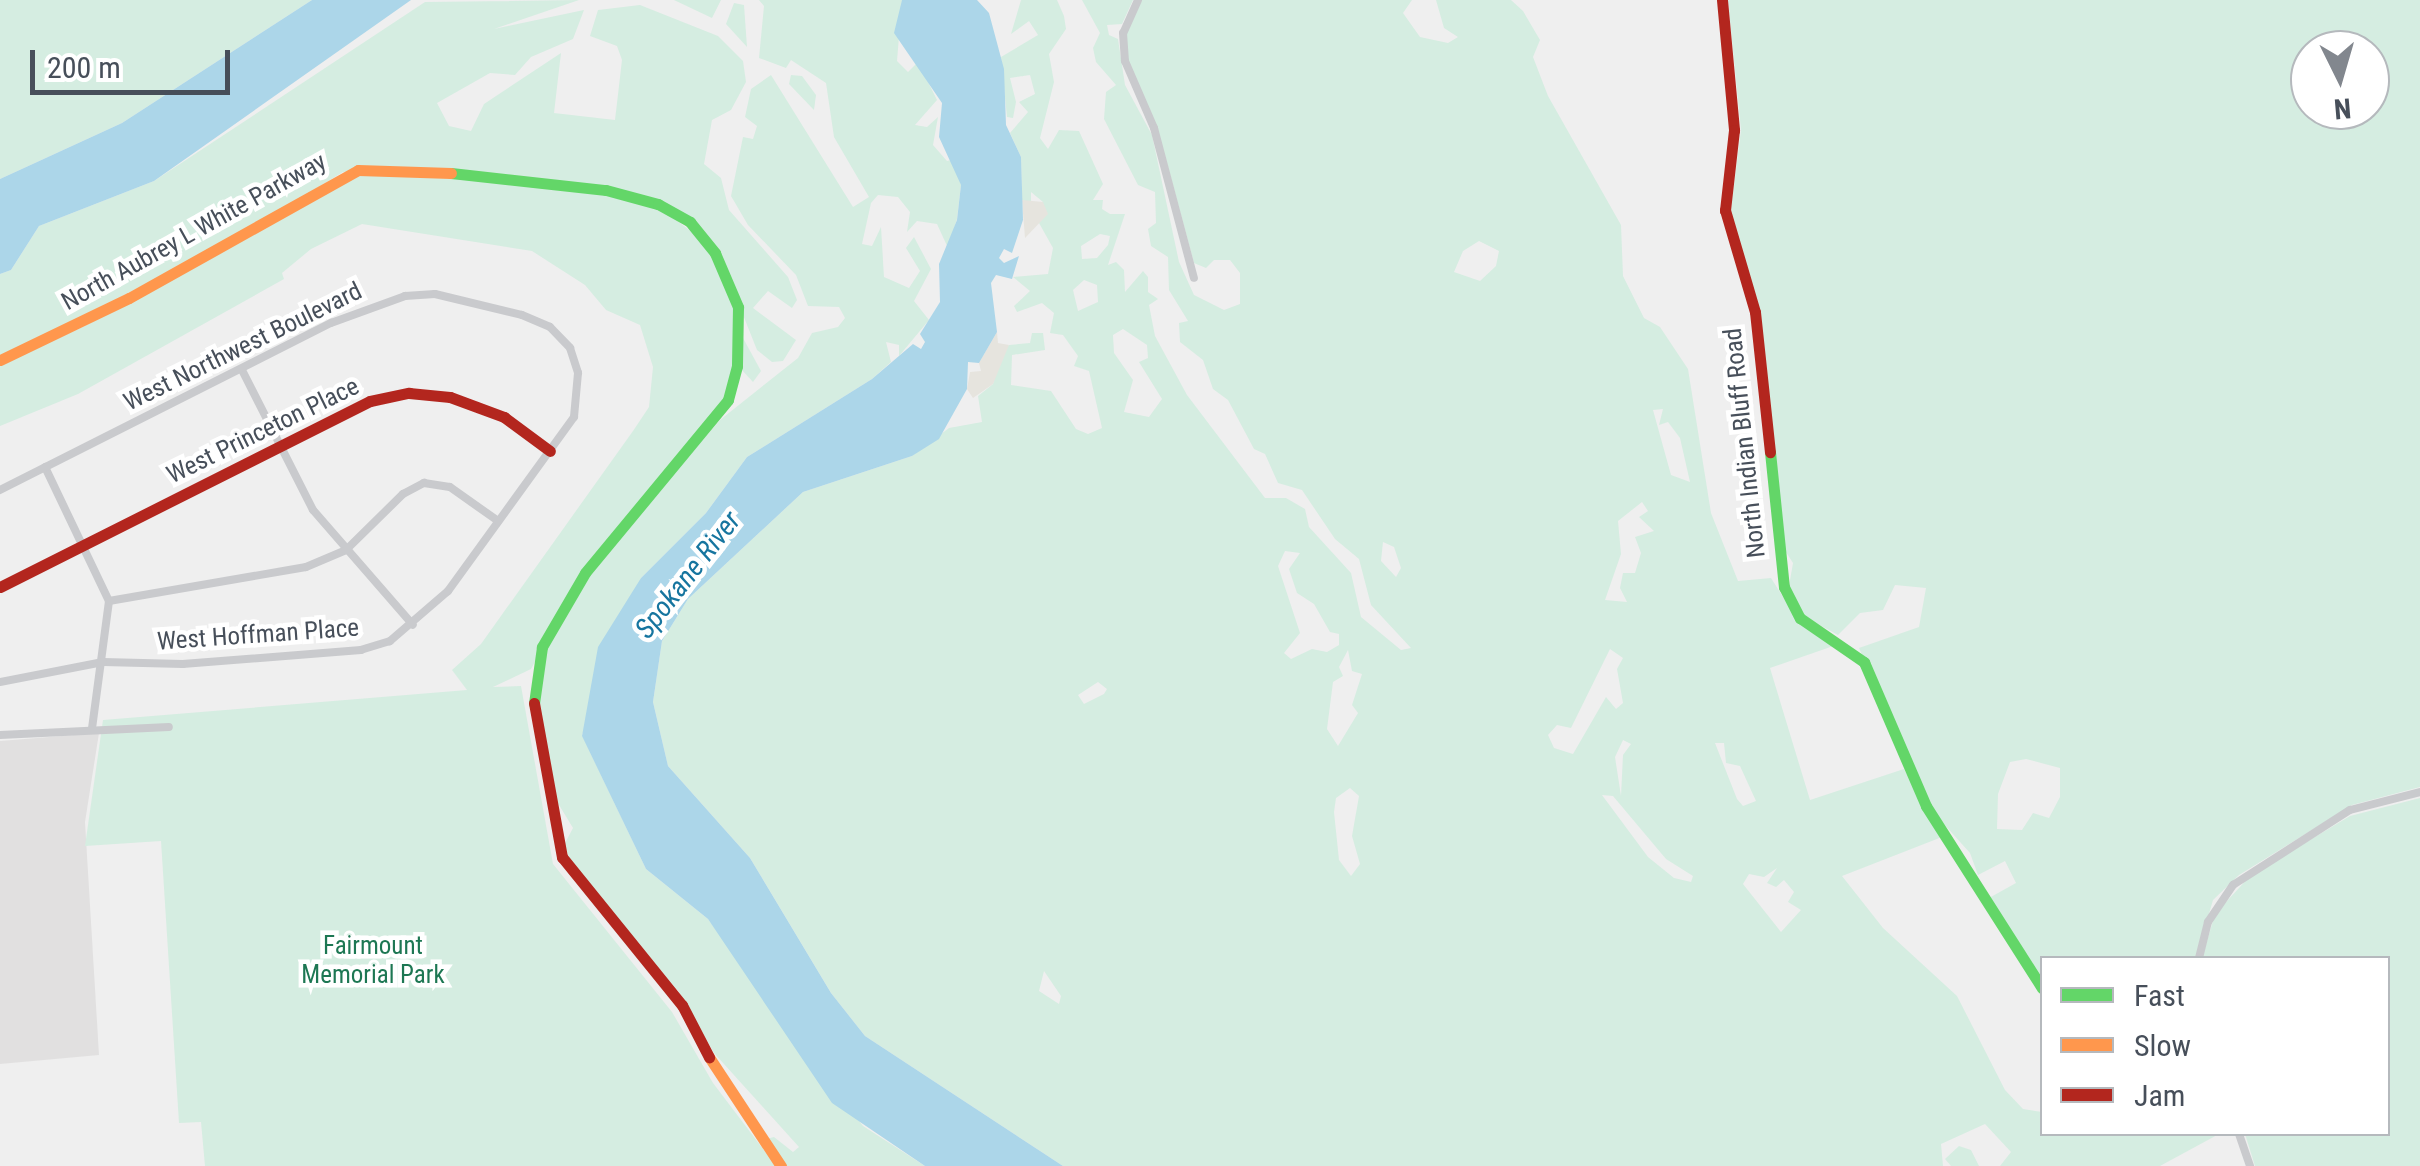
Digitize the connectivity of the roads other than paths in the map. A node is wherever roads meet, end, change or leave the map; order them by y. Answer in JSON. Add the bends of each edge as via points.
{"nodes":[{"id":1,"x":1138,"y":0,"type":"edge"},
{"id":2,"x":1722,"y":0,"type":"edge"},
{"id":3,"x":1194,"y":278,"type":"dead end"},
{"id":4,"x":0,"y":360,"type":"edge"},
{"id":5,"x":242,"y":370,"type":"junction"},
{"id":6,"x":281,"y":447,"type":"junction"},
{"id":7,"x":550,"y":451,"type":"junction"},
{"id":8,"x":45,"y":467,"type":"junction"},
{"id":9,"x":0,"y":490,"type":"edge"},
{"id":10,"x":498,"y":521,"type":"junction"},
{"id":11,"x":84,"y":545,"type":"junction"},
{"id":12,"x":346,"y":550,"type":"junction"},
{"id":13,"x":0,"y":587,"type":"edge"},
{"id":14,"x":109,"y":600,"type":"junction"},
{"id":15,"x":414,"y":625,"type":"junction"},
{"id":16,"x":103,"y":662,"type":"junction"},
{"id":17,"x":0,"y":682,"type":"edge"},
{"id":18,"x":169,"y":727,"type":"dead end"},
{"id":19,"x":92,"y":728,"type":"junction"},
{"id":20,"x":0,"y":736,"type":"edge"},
{"id":21,"x":2420,"y":792,"type":"edge"},
{"id":22,"x":2200,"y":956,"type":"edge"},
{"id":23,"x":2040,"y":985,"type":"edge"},
{"id":24,"x":2239,"y":1136,"type":"edge"},
{"id":25,"x":781,"y":1166,"type":"edge"},
{"id":26,"x":2250,"y":1166,"type":"edge"}],
"edges":[{"from":1,"to":3,"type":"street","via":[[1123,33],[1125,61],[1154,128]]},
{"from":2,"to":23,"type":"street","name":"North Indian Bluff Road","via":[[1734,130],[1725,210],[1755,312],[1784,587],[1800,618],[1864,662],[1926,806]]},
{"from":4,"to":25,"type":"street","name":"North Aubrey L White Parkway","via":[[129,298],[358,170],[400,167],[606,190],[658,204],[690,222],[715,253],[738,307],[737,366],[728,400],[585,573],[542,647],[534,701],[562,856],[682,1005],[722,1082]]},
{"from":5,"to":6,"type":"street"},
{"from":5,"to":7,"type":"street","name":"West Northwest Boulevard","via":[[375,304],[435,294],[492,304],[550,328],[570,348],[579,397]]},
{"from":5,"to":8,"type":"street","name":"West Northwest Boulevard"},
{"from":6,"to":7,"type":"street","name":"West Princeton Place","via":[[370,401],[409,393],[486,408]]},
{"from":6,"to":11,"type":"street","name":"West Princeton Place"},
{"from":6,"to":12,"type":"street","via":[[313,510]]},
{"from":7,"to":10,"type":"street","name":"West Hoffman Place"},
{"from":8,"to":9,"type":"street","name":"West Northwest Boulevard"},
{"from":8,"to":11,"type":"street"},
{"from":10,"to":12,"type":"street","via":[[450,487],[424,483],[403,494]]},
{"from":10,"to":15,"type":"street","name":"West Hoffman Place","via":[[448,592]]},
{"from":11,"to":13,"type":"street","name":"West Princeton Place"},
{"from":11,"to":14,"type":"street"},
{"from":12,"to":14,"type":"street","via":[[306,567]]},
{"from":12,"to":15,"type":"street"},
{"from":14,"to":16,"type":"street"},
{"from":15,"to":16,"type":"street","name":"West Hoffman Place","via":[[361,650],[183,664]]},
{"from":16,"to":17,"type":"street","name":"West Hoffman Place"},
{"from":16,"to":19,"type":"street"},
{"from":18,"to":19,"type":"street"},
{"from":19,"to":20,"type":"street"},
{"from":21,"to":22,"type":"street","via":[[2350,810],[2233,885],[2208,922]]},
{"from":24,"to":26,"type":"street"}]}
